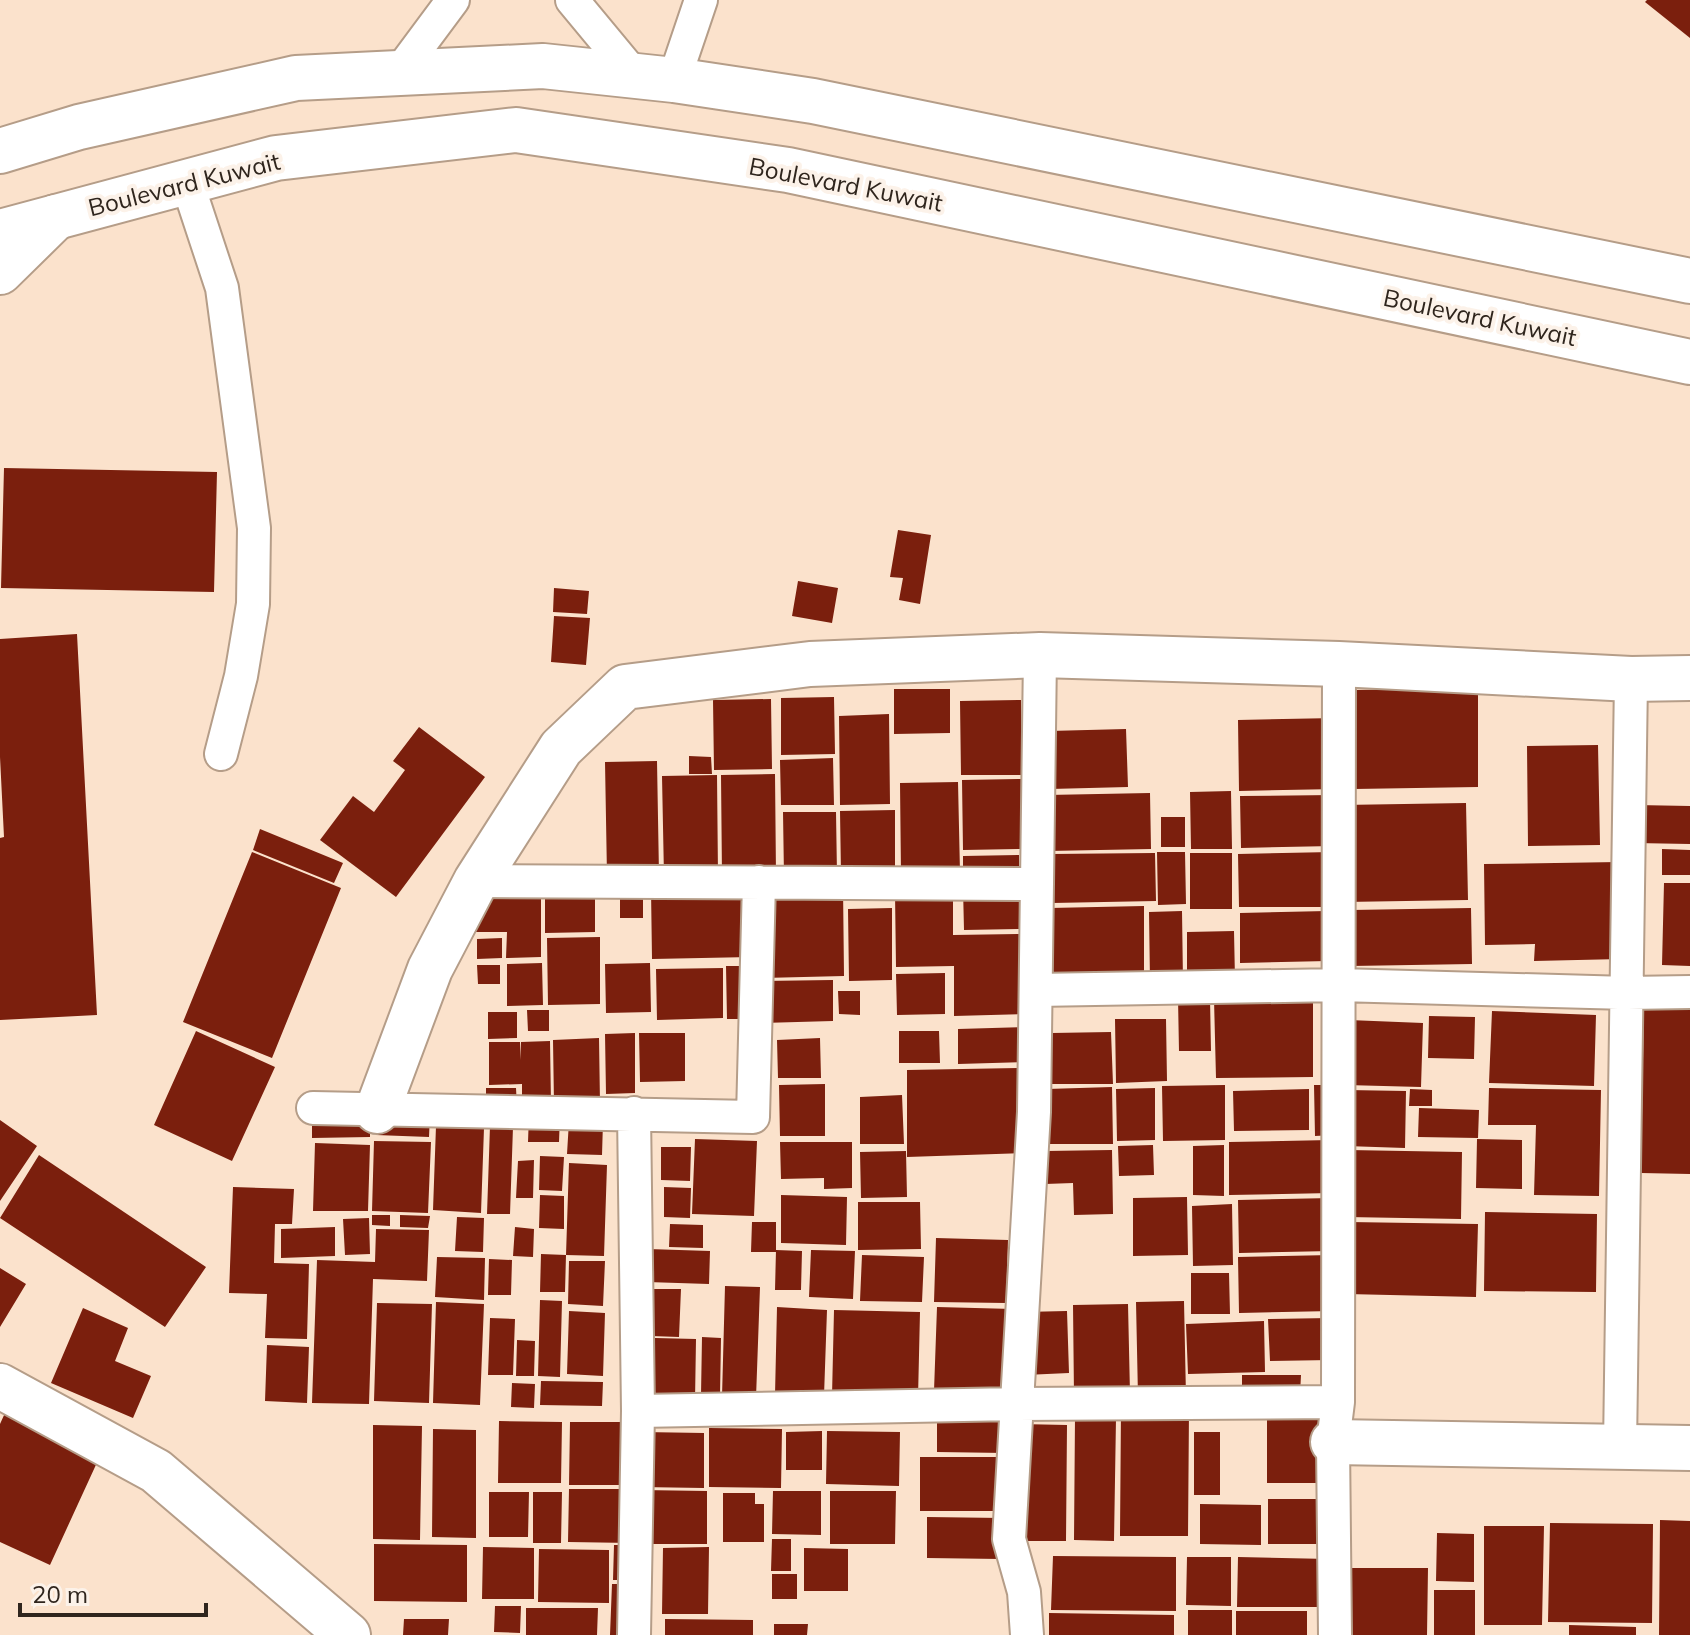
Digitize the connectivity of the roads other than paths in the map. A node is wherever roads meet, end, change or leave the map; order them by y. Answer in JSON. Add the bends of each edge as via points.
{"nodes":[{"id":1,"x":453,"y":0,"type":"edge"},
{"id":2,"x":572,"y":0,"type":"edge"},
{"id":3,"x":701,"y":0,"type":"edge"},
{"id":4,"x":398,"y":74,"type":"junction"},
{"id":5,"x":654,"y":78,"type":"junction"},
{"id":6,"x":0,"y":151,"type":"edge"},
{"id":7,"x":187,"y":182,"type":"junction"},
{"id":8,"x":56,"y":217,"type":"junction"},
{"id":9,"x":0,"y":232,"type":"edge"},
{"id":10,"x":0,"y":272,"type":"edge"},
{"id":11,"x":1690,"y":281,"type":"edge"},
{"id":12,"x":1690,"y":362,"type":"edge"},
{"id":13,"x":1040,"y":655,"type":"junction"},
{"id":14,"x":1339,"y":664,"type":"junction"},
{"id":15,"x":1690,"y":678,"type":"edge"},
{"id":16,"x":1631,"y":679,"type":"junction"},
{"id":17,"x":221,"y":754,"type":"dead end"},
{"id":18,"x":476,"y":881,"type":"junction"},
{"id":19,"x":759,"y":882,"type":"junction"},
{"id":20,"x":1037,"y":884,"type":"junction"},
{"id":21,"x":1339,"y":985,"type":"junction"},
{"id":22,"x":1036,"y":990,"type":"junction"},
{"id":23,"x":1690,"y":992,"type":"edge"},
{"id":24,"x":1628,"y":993,"type":"junction"},
{"id":25,"x":313,"y":1108,"type":"dead end"},
{"id":26,"x":377,"y":1111,"type":"junction"},
{"id":27,"x":634,"y":1113,"type":"junction"},
{"id":28,"x":0,"y":1386,"type":"edge"},
{"id":29,"x":1017,"y":1404,"type":"junction"},
{"id":30,"x":638,"y":1411,"type":"junction"},
{"id":31,"x":1336,"y":1422,"type":"junction"},
{"id":32,"x":1620,"y":1447,"type":"junction"},
{"id":33,"x":1690,"y":1448,"type":"edge"},
{"id":34,"x":348,"y":1635,"type":"edge"},
{"id":35,"x":634,"y":1635,"type":"edge"},
{"id":36,"x":1027,"y":1635,"type":"edge"},
{"id":37,"x":1335,"y":1635,"type":"edge"}],
"edges":[{"from":1,"to":4,"type":"lane"},
{"from":2,"to":5,"type":"lane"},
{"from":3,"to":5,"type":"lane"},
{"from":4,"to":5,"type":"main road","via":[[543,66]]},
{"from":4,"to":6,"type":"main road","via":[[296,78],[79,127]]},
{"from":5,"to":11,"type":"main road","via":[[813,101]]},
{"from":7,"to":8,"type":"main road","name":"Boulevard Kuwait"},
{"from":7,"to":12,"type":"main road","name":"Boulevard Kuwait","via":[[276,158],[516,130],[788,170]]},
{"from":7,"to":17,"type":"lane","via":[[222,288],[254,528],[253,604]]},
{"from":8,"to":9,"type":"main road","name":"Boulevard Kuwait"},
{"from":8,"to":10,"type":"main road"},
{"from":13,"to":14,"type":"main road"},
{"from":13,"to":18,"type":"main road","via":[[810,664],[625,687],[561,748]]},
{"from":13,"to":20,"type":"lane"},
{"from":14,"to":16,"type":"main road"},
{"from":14,"to":21,"type":"lane"},
{"from":15,"to":16,"type":"main road"},
{"from":16,"to":24,"type":"lane"},
{"from":18,"to":19,"type":"lane"},
{"from":18,"to":26,"type":"main road","via":[[430,969]]},
{"from":19,"to":20,"type":"lane"},
{"from":19,"to":27,"type":"lane","via":[[753,1117]]},
{"from":20,"to":22,"type":"lane"},
{"from":21,"to":22,"type":"lane"},
{"from":21,"to":24,"type":"lane"},
{"from":21,"to":31,"type":"lane"},
{"from":22,"to":29,"type":"lane"},
{"from":23,"to":24,"type":"lane"},
{"from":24,"to":32,"type":"lane"},
{"from":25,"to":26,"type":"lane"},
{"from":26,"to":27,"type":"lane"},
{"from":27,"to":30,"type":"lane"},
{"from":28,"to":34,"type":"main road","via":[[156,1471]]},
{"from":29,"to":30,"type":"lane"},
{"from":29,"to":31,"type":"lane"},
{"from":29,"to":36,"type":"lane","via":[[1009,1539],[1024,1592]]},
{"from":30,"to":35,"type":"lane"},
{"from":31,"to":32,"type":"main road"},
{"from":31,"to":37,"type":"lane"},
{"from":32,"to":33,"type":"main road"}]}
